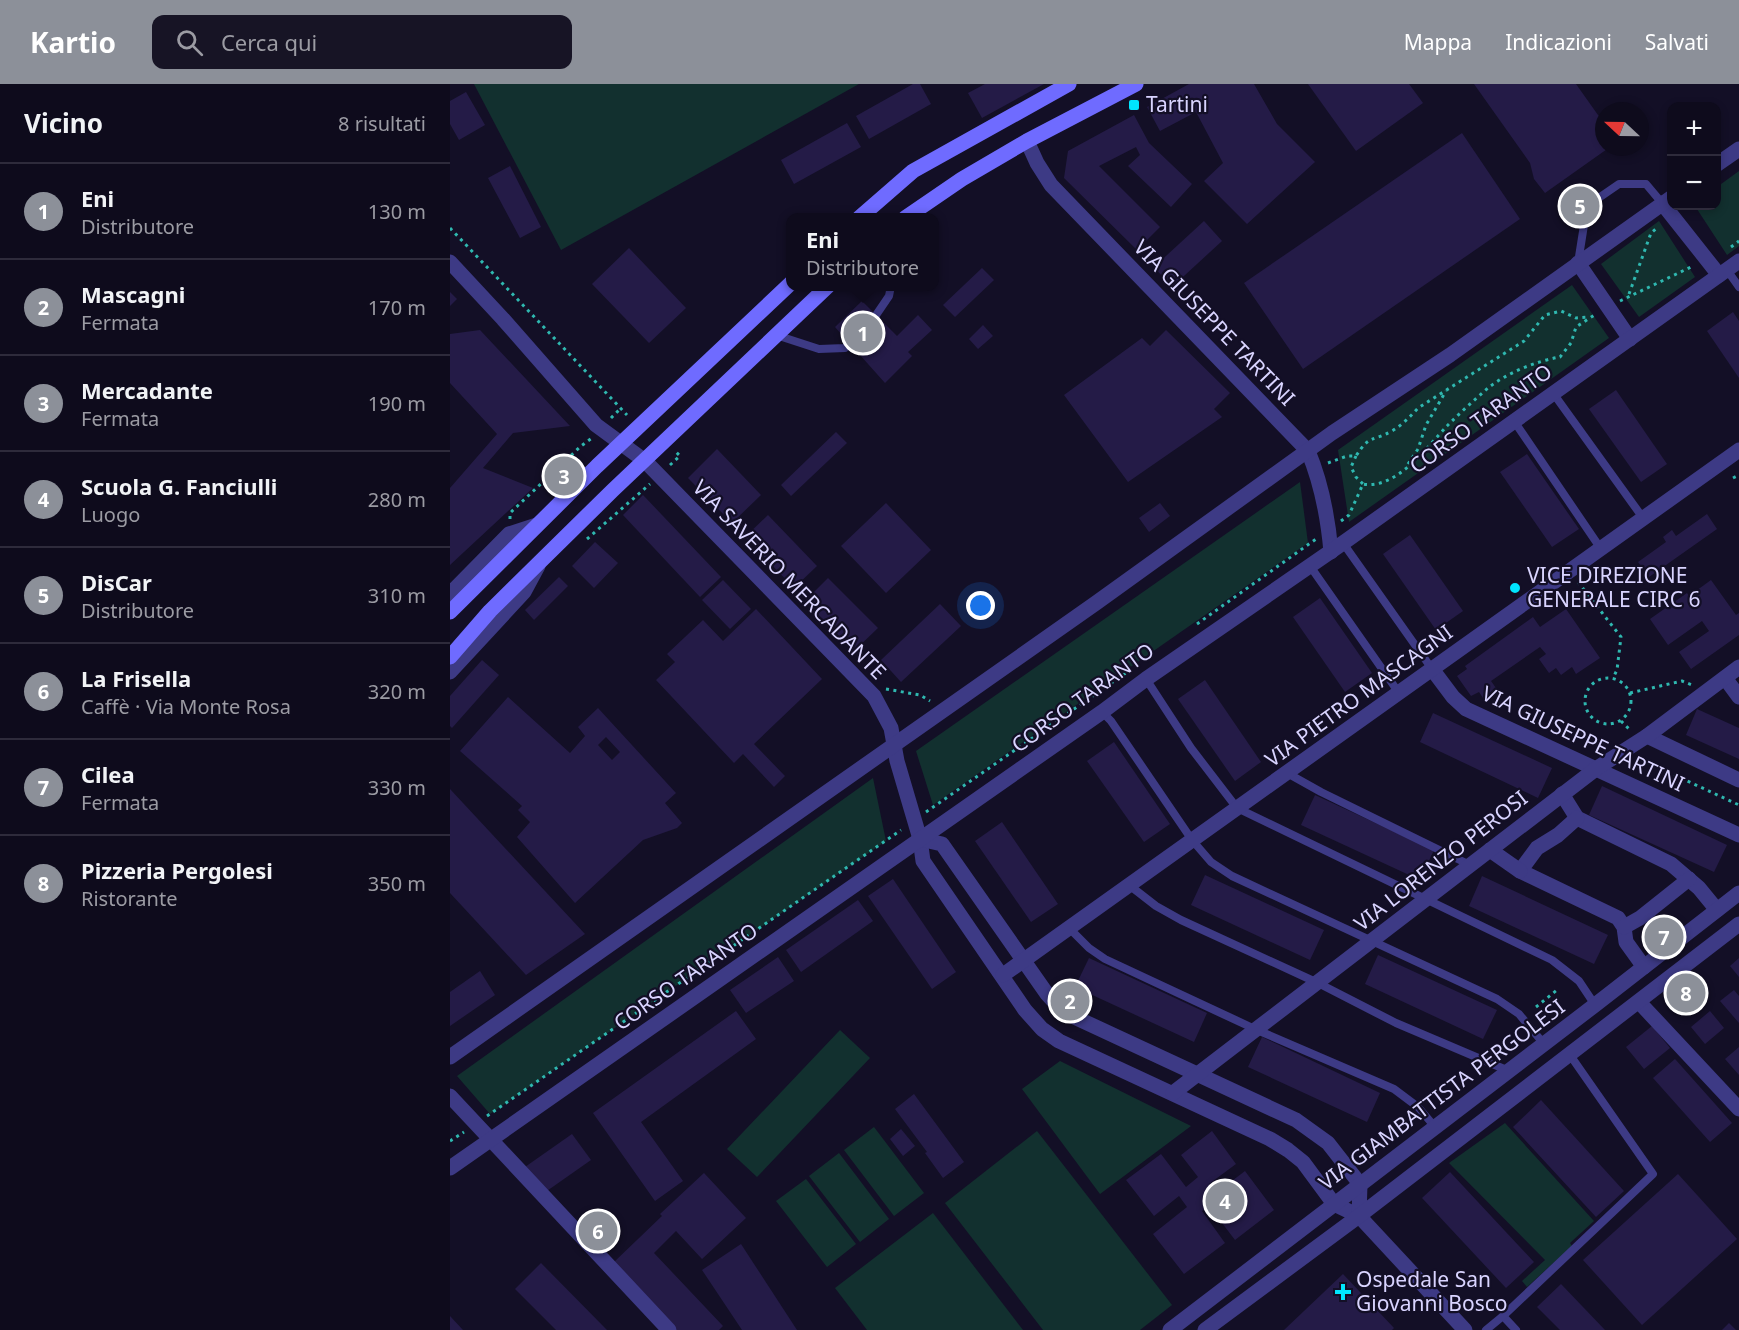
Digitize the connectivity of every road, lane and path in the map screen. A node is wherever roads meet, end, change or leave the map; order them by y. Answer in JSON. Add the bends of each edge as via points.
{"nodes":[{"id":1,"x":1069,"y":84,"type":"edge"},
{"id":2,"x":1136,"y":84,"type":"edge"},
{"id":3,"x":1027,"y":141,"type":"junction"},
{"id":4,"x":1739,"y":149,"type":"edge"},
{"id":5,"x":1721,"y":162,"type":"edge"},
{"id":6,"x":1667,"y":204,"type":"edge"},
{"id":7,"x":1667,"y":206,"type":"edge"},
{"id":8,"x":1667,"y":207,"type":"edge"},
{"id":9,"x":1673,"y":210,"type":"edge"},
{"id":10,"x":865,"y":213,"type":"edge"},
{"id":11,"x":912,"y":213,"type":"edge"},
{"id":12,"x":450,"y":228,"type":"edge"},
{"id":13,"x":450,"y":262,"type":"edge"},
{"id":14,"x":1578,"y":263,"type":"junction"},
{"id":15,"x":1694,"y":265,"type":"dead end"},
{"id":16,"x":1728,"y":268,"type":"edge"},
{"id":17,"x":1739,"y":287,"type":"edge"},
{"id":18,"x":786,"y":288,"type":"edge"},
{"id":19,"x":823,"y":291,"type":"edge"},
{"id":20,"x":890,"y":291,"type":"edge"},
{"id":21,"x":1590,"y":317,"type":"dead end"},
{"id":22,"x":776,"y":335,"type":"junction"},
{"id":23,"x":1630,"y":339,"type":"junction"},
{"id":24,"x":1447,"y":389,"type":"dead end"},
{"id":25,"x":1553,"y":393,"type":"junction"},
{"id":26,"x":631,"y":412,"type":"dead end"},
{"id":27,"x":1514,"y":421,"type":"junction"},
{"id":28,"x":621,"y":445,"type":"junction"},
{"id":29,"x":581,"y":446,"type":"dead end"},
{"id":30,"x":1308,"y":450,"type":"junction"},
{"id":31,"x":1739,"y":450,"type":"edge"},
{"id":32,"x":1356,"y":456,"type":"dead end"},
{"id":33,"x":645,"y":461,"type":"junction"},
{"id":34,"x":1403,"y":471,"type":"junction"},
{"id":35,"x":1739,"y":475,"type":"edge"},
{"id":36,"x":1733,"y":478,"type":"dead end"},
{"id":37,"x":1363,"y":483,"type":"junction"},
{"id":38,"x":510,"y":513,"type":"dead end"},
{"id":39,"x":1643,"y":518,"type":"junction"},
{"id":40,"x":537,"y":525,"type":"junction"},
{"id":41,"x":1329,"y":530,"type":"junction"},
{"id":42,"x":1337,"y":548,"type":"junction"},
{"id":43,"x":1601,"y":549,"type":"junction"},
{"id":44,"x":541,"y":561,"type":"junction"},
{"id":45,"x":1310,"y":566,"type":"junction"},
{"id":46,"x":1570,"y":571,"type":"junction"},
{"id":47,"x":450,"y":594,"type":"edge"},
{"id":48,"x":450,"y":612,"type":"edge"},
{"id":49,"x":1195,"y":625,"type":"dead end"},
{"id":50,"x":450,"y":657,"type":"edge"},
{"id":51,"x":1135,"y":667,"type":"dead end"},
{"id":52,"x":1739,"y":667,"type":"edge"},
{"id":53,"x":1432,"y":669,"type":"junction"},
{"id":54,"x":450,"y":672,"type":"edge"},
{"id":55,"x":1613,"y":678,"type":"junction"},
{"id":56,"x":1725,"y":678,"type":"junction"},
{"id":57,"x":1146,"y":679,"type":"junction"},
{"id":58,"x":1708,"y":690,"type":"junction"},
{"id":59,"x":1398,"y":693,"type":"junction"},
{"id":60,"x":1630,"y":693,"type":"junction"},
{"id":61,"x":1739,"y":698,"type":"edge"},
{"id":62,"x":1102,"y":712,"type":"junction"},
{"id":63,"x":1647,"y":736,"type":"junction"},
{"id":64,"x":895,"y":744,"type":"junction"},
{"id":65,"x":1623,"y":752,"type":"junction"},
{"id":66,"x":1597,"y":768,"type":"junction"},
{"id":67,"x":1287,"y":773,"type":"junction"},
{"id":68,"x":1739,"y":780,"type":"edge"},
{"id":69,"x":1562,"y":794,"type":"junction"},
{"id":70,"x":1739,"y":805,"type":"edge"},
{"id":71,"x":1237,"y":808,"type":"junction"},
{"id":72,"x":1574,"y":813,"type":"junction"},
{"id":73,"x":914,"y":821,"type":"junction"},
{"id":74,"x":1739,"y":835,"type":"edge"},
{"id":75,"x":920,"y":839,"type":"junction"},
{"id":76,"x":1192,"y":840,"type":"junction"},
{"id":77,"x":1490,"y":850,"type":"junction"},
{"id":78,"x":1470,"y":865,"type":"junction"},
{"id":79,"x":1520,"y":870,"type":"junction"},
{"id":80,"x":1694,"y":884,"type":"junction"},
{"id":81,"x":1129,"y":885,"type":"junction"},
{"id":82,"x":1739,"y":892,"type":"edge"},
{"id":83,"x":1425,"y":898,"type":"junction"},
{"id":84,"x":1717,"y":910,"type":"junction"},
{"id":85,"x":1739,"y":924,"type":"edge"},
{"id":86,"x":1624,"y":927,"type":"junction"},
{"id":87,"x":1069,"y":928,"type":"junction"},
{"id":88,"x":1373,"y":941,"type":"junction"},
{"id":89,"x":1023,"y":961,"type":"junction"},
{"id":90,"x":1644,"y":967,"type":"junction"},
{"id":91,"x":1003,"y":975,"type":"junction"},
{"id":92,"x":1318,"y":983,"type":"junction"},
{"id":93,"x":1557,"y":990,"type":"dead end"},
{"id":94,"x":1639,"y":1002,"type":"junction"},
{"id":95,"x":1595,"y":1005,"type":"junction"},
{"id":96,"x":1536,"y":1007,"type":"dead end"},
{"id":97,"x":1257,"y":1030,"type":"junction"},
{"id":98,"x":1544,"y":1044,"type":"junction"},
{"id":99,"x":1570,"y":1055,"type":"junction"},
{"id":100,"x":450,"y":1057,"type":"edge"},
{"id":101,"x":1509,"y":1071,"type":"junction"},
{"id":102,"x":1198,"y":1074,"type":"junction"},
{"id":103,"x":1173,"y":1093,"type":"junction"},
{"id":104,"x":450,"y":1096,"type":"edge"},
{"id":105,"x":1739,"y":1109,"type":"edge"},
{"id":106,"x":476,"y":1124,"type":"junction"},
{"id":107,"x":1435,"y":1127,"type":"junction"},
{"id":108,"x":490,"y":1139,"type":"junction"},
{"id":109,"x":450,"y":1141,"type":"edge"},
{"id":110,"x":450,"y":1168,"type":"edge"},
{"id":111,"x":1360,"y":1184,"type":"junction"},
{"id":112,"x":1334,"y":1204,"type":"junction"},
{"id":113,"x":1359,"y":1216,"type":"junction"},
{"id":114,"x":1503,"y":1316,"type":"junction"},
{"id":115,"x":669,"y":1330,"type":"edge"},
{"id":116,"x":1170,"y":1330,"type":"edge"},
{"id":117,"x":1205,"y":1330,"type":"edge"},
{"id":118,"x":1465,"y":1330,"type":"edge"},
{"id":119,"x":1486,"y":1330,"type":"edge"},
{"id":120,"x":1516,"y":1330,"type":"edge"}],
"edges":[{"from":1,"to":10,"type":"main road","via":[[913,171]]},
{"from":2,"to":3,"type":"main road"},
{"from":3,"to":11,"type":"main road"},
{"from":3,"to":30,"type":"street","name":"VIA GIUSEPPE TARTINI","via":[[1051,185]]},
{"from":4,"to":5,"type":"street"},
{"from":6,"to":14,"type":"lane","via":[[1646,184],[1619,184],[1587,206]]},
{"from":7,"to":14,"type":"street"},
{"from":8,"to":15,"type":"path","via":[[1651,233],[1628,296]]},
{"from":9,"to":16,"type":"street"},
{"from":12,"to":26,"type":"path","via":[[626,416]]},
{"from":13,"to":28,"type":"street","name":"VIA SAVERIO MERCADANTE","via":[[596,425]]},
{"from":14,"to":23,"type":"street"},
{"from":14,"to":30,"type":"street"},
{"from":16,"to":17,"type":"lane"},
{"from":16,"to":23,"type":"street","name":"CORSO TARANTO"},
{"from":18,"to":28,"type":"main road"},
{"from":19,"to":22,"type":"main road"},
{"from":20,"to":22,"type":"lane","via":[[870,324],[845,348],[819,350]]},
{"from":21,"to":34,"type":"path","via":[[1576,327],[1571,343],[1560,357],[1504,377],[1489,387]]},
{"from":22,"to":33,"type":"main road"},
{"from":23,"to":25,"type":"street","name":"CORSO TARANTO"},
{"from":24,"to":34,"type":"path"},
{"from":25,"to":27,"type":"street","name":"CORSO TARANTO"},
{"from":25,"to":39,"type":"lane"},
{"from":27,"to":42,"type":"street","name":"CORSO TARANTO"},
{"from":27,"to":43,"type":"lane"},
{"from":28,"to":33,"type":"street","name":"VIA SAVERIO MERCADANTE"},
{"from":28,"to":40,"type":"main road"},
{"from":29,"to":38,"type":"path"},
{"from":30,"to":41,"type":"street","name":"VIA GIUSEPPE TARTINI"},
{"from":30,"to":64,"type":"street"},
{"from":31,"to":39,"type":"street","name":"VIA PIETRO MASCAGNI"},
{"from":32,"to":37,"type":"path","via":[[1351,467]]},
{"from":33,"to":44,"type":"main road"},
{"from":33,"to":64,"type":"street","name":"VIA SAVERIO MERCADANTE","via":[[874,696]]},
{"from":34,"to":37,"type":"path","via":[[1373,486]]},
{"from":35,"to":36,"type":"path"},
{"from":37,"to":41,"type":"path","via":[[1349,515]]},
{"from":39,"to":43,"type":"street","name":"VIA PIETRO MASCAGNI"},
{"from":40,"to":47,"type":"street","via":[[509,534]]},
{"from":40,"to":48,"type":"main road"},
{"from":41,"to":42,"type":"street","name":"VIA GIUSEPPE TARTINI"},
{"from":41,"to":49,"type":"path"},
{"from":42,"to":45,"type":"street","name":"CORSO TARANTO"},
{"from":42,"to":53,"type":"lane","name":"VIA GIUSEPPE TARTINI"},
{"from":43,"to":46,"type":"street","name":"VIA PIETRO MASCAGNI"},
{"from":44,"to":50,"type":"main road"},
{"from":44,"to":54,"type":"street","via":[[524,592]]},
{"from":45,"to":57,"type":"street","name":"CORSO TARANTO"},
{"from":45,"to":59,"type":"lane"},
{"from":46,"to":53,"type":"street","name":"VIA PIETRO MASCAGNI"},
{"from":46,"to":55,"type":"path","via":[[1621,637]]},
{"from":51,"to":73,"type":"path"},
{"from":52,"to":56,"type":"street","name":"VIA LORENZO PEROSI"},
{"from":53,"to":59,"type":"street","name":"VIA PIETRO MASCAGNI"},
{"from":53,"to":66,"type":"street","name":"VIA GIUSEPPE TARTINI","via":[[1466,709]]},
{"from":55,"to":60,"type":"path"},
{"from":55,"to":60,"type":"path","via":[[1598,680],[1587,691],[1585,706],[1592,719],[1606,725],[1621,721],[1630,709]]},
{"from":56,"to":58,"type":"street","name":"VIA LORENZO PEROSI"},
{"from":56,"to":61,"type":"street"},
{"from":57,"to":62,"type":"street","name":"CORSO TARANTO"},
{"from":57,"to":71,"type":"lane","via":[[1191,748]]},
{"from":58,"to":60,"type":"path","via":[[1682,681]]},
{"from":58,"to":63,"type":"street","name":"VIA LORENZO PEROSI"},
{"from":59,"to":67,"type":"street","name":"VIA PIETRO MASCAGNI"},
{"from":62,"to":75,"type":"street","name":"CORSO TARANTO"},
{"from":62,"to":76,"type":"lane"},
{"from":63,"to":65,"type":"street","name":"VIA LORENZO PEROSI"},
{"from":63,"to":68,"type":"street","name":"VIA GIUSEPPE TARTINI"},
{"from":64,"to":73,"type":"street","name":"VIA SAVERIO MERCADANTE"},
{"from":64,"to":100,"type":"street"},
{"from":65,"to":66,"type":"street","name":"VIA LORENZO PEROSI"},
{"from":65,"to":70,"type":"path"},
{"from":66,"to":69,"type":"street","name":"VIA LORENZO PEROSI"},
{"from":66,"to":74,"type":"street","name":"VIA GIUSEPPE TARTINI"},
{"from":67,"to":71,"type":"street","name":"VIA PIETRO MASCAGNI"},
{"from":67,"to":78,"type":"lane"},
{"from":69,"to":72,"type":"street"},
{"from":69,"to":77,"type":"street","name":"VIA LORENZO PEROSI"},
{"from":71,"to":76,"type":"street","name":"VIA PIETRO MASCAGNI"},
{"from":71,"to":83,"type":"lane"},
{"from":72,"to":79,"type":"street","via":[[1558,836],[1537,848]]},
{"from":72,"to":80,"type":"street","via":[[1671,864]]},
{"from":73,"to":75,"type":"street","name":"VIA SAVERIO MERCADANTE"},
{"from":73,"to":106,"type":"path"},
{"from":75,"to":89,"type":"street","via":[[942,844]]},
{"from":75,"to":91,"type":"street","name":"VIA SAVERIO MERCADANTE","via":[[923,861]]},
{"from":75,"to":108,"type":"street","name":"CORSO TARANTO"},
{"from":76,"to":81,"type":"street","name":"VIA PIETRO MASCAGNI"},
{"from":76,"to":88,"type":"lane","via":[[1228,874]]},
{"from":77,"to":78,"type":"street","name":"VIA LORENZO PEROSI"},
{"from":77,"to":79,"type":"street"},
{"from":78,"to":83,"type":"street","name":"VIA LORENZO PEROSI"},
{"from":79,"to":86,"type":"street","via":[[1618,918]]},
{"from":80,"to":84,"type":"street"},
{"from":80,"to":86,"type":"street"},
{"from":81,"to":87,"type":"street","name":"VIA PIETRO MASCAGNI"},
{"from":81,"to":92,"type":"lane","via":[[1177,918]]},
{"from":82,"to":84,"type":"street","name":"VIA GIAMBATTISTA PERGOLESI"},
{"from":83,"to":88,"type":"street","name":"VIA LORENZO PEROSI"},
{"from":83,"to":95,"type":"lane","via":[[1560,965],[1579,981]]},
{"from":84,"to":90,"type":"street","name":"VIA GIAMBATTISTA PERGOLESI"},
{"from":85,"to":94,"type":"street"},
{"from":86,"to":90,"type":"street","via":[[1626,942]]},
{"from":87,"to":89,"type":"street","name":"VIA PIETRO MASCAGNI"},
{"from":87,"to":97,"type":"lane","via":[[1105,959]]},
{"from":88,"to":92,"type":"street","name":"VIA LORENZO PEROSI"},
{"from":88,"to":98,"type":"lane","via":[[1502,1002],[1525,1019]]},
{"from":89,"to":91,"type":"street","name":"VIA PIETRO MASCAGNI"},
{"from":89,"to":102,"type":"street","via":[[1049,998],[1069,1014]]},
{"from":90,"to":95,"type":"street","name":"VIA GIAMBATTISTA PERGOLESI"},
{"from":91,"to":103,"type":"street","name":"VIA SAVERIO MERCADANTE","via":[[1029,1014],[1054,1038]]},
{"from":92,"to":97,"type":"street","name":"VIA LORENZO PEROSI"},
{"from":92,"to":101,"type":"lane","via":[[1396,1023]]},
{"from":93,"to":96,"type":"path"},
{"from":94,"to":99,"type":"street"},
{"from":94,"to":105,"type":"street"},
{"from":95,"to":98,"type":"street","name":"VIA GIAMBATTISTA PERGOLESI"},
{"from":97,"to":102,"type":"street","name":"VIA LORENZO PEROSI"},
{"from":97,"to":107,"type":"lane","via":[[1394,1089],[1418,1107]]},
{"from":98,"to":101,"type":"street","name":"VIA GIAMBATTISTA PERGOLESI"},
{"from":99,"to":113,"type":"street"},
{"from":99,"to":114,"type":"lane","via":[[1653,1174]]},
{"from":101,"to":107,"type":"street","name":"VIA GIAMBATTISTA PERGOLESI"},
{"from":102,"to":103,"type":"street","name":"VIA LORENZO PEROSI"},
{"from":102,"to":111,"type":"street","via":[[1304,1124],[1334,1149]]},
{"from":103,"to":112,"type":"street","name":"VIA SAVERIO MERCADANTE","via":[[1288,1150],[1306,1166]]},
{"from":104,"to":106,"type":"street"},
{"from":106,"to":108,"type":"street"},
{"from":106,"to":109,"type":"path"},
{"from":107,"to":111,"type":"street","name":"VIA GIAMBATTISTA PERGOLESI"},
{"from":108,"to":110,"type":"street","name":"CORSO TARANTO"},
{"from":108,"to":115,"type":"street"},
{"from":111,"to":112,"type":"street","name":"VIA GIAMBATTISTA PERGOLESI"},
{"from":111,"to":113,"type":"street"},
{"from":112,"to":113,"type":"street","name":"VIA SAVERIO MERCADANTE"},
{"from":112,"to":116,"type":"street","name":"VIA GIAMBATTISTA PERGOLESI"},
{"from":113,"to":117,"type":"street"},
{"from":113,"to":118,"type":"street","name":"VIA SAVERIO MERCADANTE"},
{"from":114,"to":119,"type":"lane"},
{"from":114,"to":120,"type":"lane"}]}
